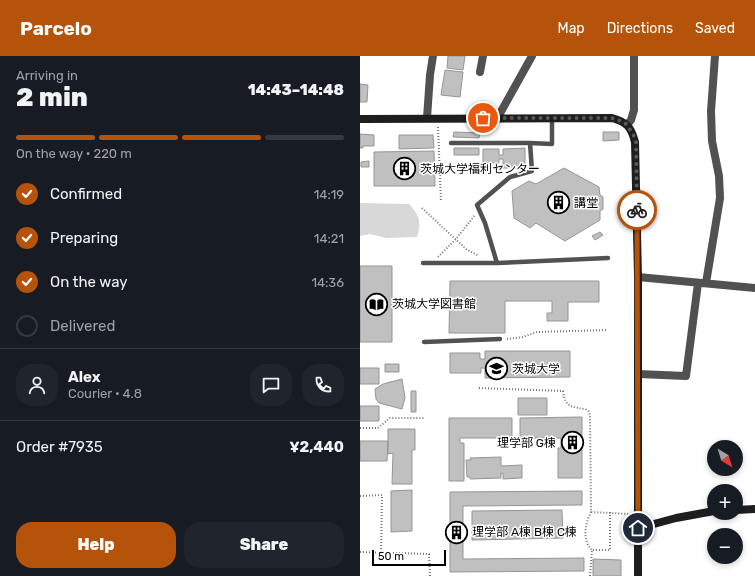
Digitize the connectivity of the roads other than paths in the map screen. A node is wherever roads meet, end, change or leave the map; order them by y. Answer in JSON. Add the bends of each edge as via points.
{"nodes":[{"id":1,"x":433,"y":56,"type":"edge"},
{"id":2,"x":483,"y":56,"type":"edge"},
{"id":3,"x":532,"y":56,"type":"edge"},
{"id":4,"x":634,"y":56,"type":"edge"},
{"id":5,"x":715,"y":56,"type":"edge"},
{"id":6,"x":480,"y":72,"type":"dead end"},
{"id":7,"x":498,"y":117,"type":"junction"},
{"id":8,"x":427,"y":118,"type":"junction"},
{"id":9,"x":552,"y":118,"type":"junction"},
{"id":10,"x":360,"y":119,"type":"edge"},
{"id":11,"x":627,"y":125,"type":"junction"},
{"id":12,"x":451,"y":143,"type":"dead end"},
{"id":13,"x":530,"y":143,"type":"junction"},
{"id":14,"x":608,"y":258,"type":"dead end"},
{"id":15,"x":423,"y":263,"type":"dead end"},
{"id":16,"x":497,"y":263,"type":"junction"},
{"id":17,"x":638,"y":276,"type":"junction"},
{"id":18,"x":702,"y":283,"type":"junction"},
{"id":19,"x":755,"y":288,"type":"edge"},
{"id":20,"x":500,"y":339,"type":"road end"},
{"id":21,"x":424,"y":342,"type":"dead end"},
{"id":22,"x":638,"y":374,"type":"junction"},
{"id":23,"x":755,"y":509,"type":"edge"},
{"id":24,"x":743,"y":510,"type":"edge"},
{"id":25,"x":707,"y":511,"type":"edge"},
{"id":26,"x":638,"y":528,"type":"junction"},
{"id":27,"x":638,"y":576,"type":"edge"}],
"edges":[{"from":1,"to":8,"type":"street"},
{"from":2,"to":6,"type":"street"},
{"from":3,"to":7,"type":"street"},
{"from":4,"to":11,"type":"street","via":[[634,110]]},
{"from":5,"to":18,"type":"street","via":[[711,111],[712,141],[719,176],[720,198]]},
{"from":7,"to":8,"type":"street"},
{"from":7,"to":9,"type":"street"},
{"from":8,"to":10,"type":"street"},
{"from":9,"to":11,"type":"street","via":[[612,118]]},
{"from":9,"to":13,"type":"lane","via":[[552,144]]},
{"from":11,"to":17,"type":"street","via":[[636,142]]},
{"from":12,"to":13,"type":"lane"},
{"from":13,"to":16,"type":"lane","via":[[532,171],[510,177],[477,205],[486,223]]},
{"from":14,"to":16,"type":"lane"},
{"from":15,"to":16,"type":"lane"},
{"from":17,"to":18,"type":"street"},
{"from":17,"to":22,"type":"street"},
{"from":18,"to":19,"type":"street"},
{"from":18,"to":22,"type":"street","via":[[686,376]]},
{"from":20,"to":21,"type":"lane"},
{"from":22,"to":26,"type":"street"},
{"from":23,"to":24,"type":"street"},
{"from":25,"to":26,"type":"street"},
{"from":26,"to":27,"type":"street"}]}
